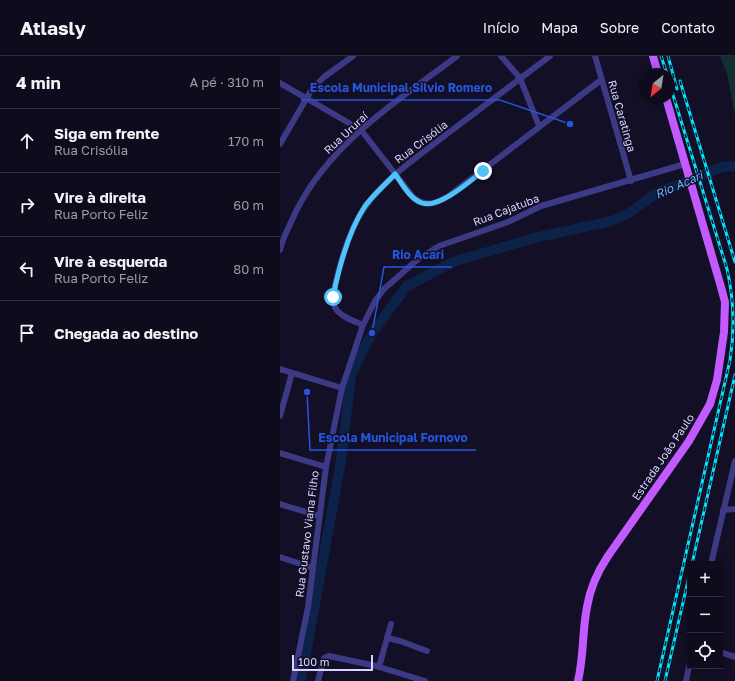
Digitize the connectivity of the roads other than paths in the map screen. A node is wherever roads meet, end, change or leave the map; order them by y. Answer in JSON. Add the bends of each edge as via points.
{"nodes":[{"id":1,"x":353,"y":56,"type":"edge"},
{"id":2,"x":456,"y":56,"type":"edge"},
{"id":3,"x":501,"y":56,"type":"edge"},
{"id":4,"x":550,"y":56,"type":"edge"},
{"id":5,"x":595,"y":56,"type":"edge"},
{"id":6,"x":653,"y":56,"type":"edge"},
{"id":7,"x":656,"y":68,"type":"edge"},
{"id":8,"x":520,"y":78,"type":"junction"},
{"id":9,"x":601,"y":80,"type":"junction"},
{"id":10,"x":280,"y":82,"type":"edge"},
{"id":11,"x":306,"y":97,"type":"junction"},
{"id":12,"x":668,"y":104,"type":"edge"},
{"id":13,"x":539,"y":126,"type":"junction"},
{"id":14,"x":361,"y":130,"type":"junction"},
{"id":15,"x":280,"y":144,"type":"edge"},
{"id":16,"x":686,"y":166,"type":"junction"},
{"id":17,"x":395,"y":174,"type":"junction"},
{"id":18,"x":630,"y":181,"type":"junction"},
{"id":19,"x":280,"y":250,"type":"edge"},
{"id":20,"x":363,"y":325,"type":"junction"},
{"id":21,"x":358,"y":345,"type":"joint"},
{"id":22,"x":280,"y":369,"type":"edge"},
{"id":23,"x":292,"y":373,"type":"junction"},
{"id":24,"x":342,"y":388,"type":"junction"},
{"id":25,"x":280,"y":416,"type":"edge"},
{"id":26,"x":280,"y":453,"type":"edge"},
{"id":27,"x":735,"y":461,"type":"edge"},
{"id":28,"x":326,"y":467,"type":"junction"},
{"id":29,"x":280,"y":504,"type":"edge"},
{"id":30,"x":735,"y":509,"type":"edge"},
{"id":31,"x":723,"y":510,"type":"junction"},
{"id":32,"x":319,"y":516,"type":"junction"},
{"id":33,"x":280,"y":557,"type":"edge"},
{"id":34,"x":712,"y":561,"type":"edge"},
{"id":35,"x":313,"y":568,"type":"junction"},
{"id":36,"x":390,"y":624,"type":"dead end"},
{"id":37,"x":387,"y":638,"type":"junction"},
{"id":38,"x":427,"y":651,"type":"dead end"},
{"id":39,"x":723,"y":653,"type":"edge"},
{"id":40,"x":735,"y":657,"type":"edge"},
{"id":41,"x":379,"y":667,"type":"junction"},
{"id":42,"x":689,"y":669,"type":"edge"},
{"id":43,"x":293,"y":681,"type":"edge"},
{"id":44,"x":318,"y":681,"type":"edge"},
{"id":45,"x":425,"y":681,"type":"edge"},
{"id":46,"x":578,"y":681,"type":"edge"},
{"id":47,"x":686,"y":681,"type":"edge"}],
"edges":[{"from":1,"to":11,"type":"street","via":[[321,80]]},
{"from":2,"to":14,"type":"street","name":"Rua Ururaí"},
{"from":3,"to":8,"type":"street"},
{"from":4,"to":8,"type":"street","name":"Rua Crisólia"},
{"from":5,"to":9,"type":"street","name":"Rua Caratinga"},
{"from":6,"to":7,"type":"main road"},
{"from":8,"to":13,"type":"street"},
{"from":8,"to":17,"type":"street","name":"Rua Crisólia"},
{"from":9,"to":13,"type":"street"},
{"from":9,"to":18,"type":"street","name":"Rua Caratinga"},
{"from":10,"to":11,"type":"street"},
{"from":11,"to":14,"type":"street"},
{"from":11,"to":15,"type":"street"},
{"from":12,"to":16,"type":"main road","name":"Estrada João Paulo"},
{"from":13,"to":17,"type":"street","via":[[456,191],[433,203],[418,201]]},
{"from":14,"to":17,"type":"street"},
{"from":14,"to":19,"type":"street","name":"Rua Ururaí","via":[[315,178],[296,211]]},
{"from":16,"to":18,"type":"street","name":"Rua Cajatuba"},
{"from":16,"to":46,"type":"main road","name":"Estrada João Paulo","via":[[725,302],[724,332],[715,387],[700,424],[595,578],[587,606]]},
{"from":17,"to":20,"type":"street","name":"Rua Crisólia","via":[[363,210],[347,246],[336,281],[334,308],[345,318]]},
{"from":18,"to":20,"type":"street","name":"Rua Cajatuba","via":[[541,206],[508,222],[439,246],[417,260],[384,289]]},
{"from":20,"to":21,"type":"street","name":"Rua Cajatuba"},
{"from":21,"to":24,"type":"street","name":"Rua Gustavo Viana Filho"},
{"from":22,"to":23,"type":"street"},
{"from":23,"to":24,"type":"street"},
{"from":23,"to":25,"type":"street"},
{"from":24,"to":28,"type":"street","name":"Rua Gustavo Viana Filho"},
{"from":26,"to":28,"type":"street"},
{"from":27,"to":31,"type":"street"},
{"from":28,"to":32,"type":"street","name":"Rua Gustavo Viana Filho"},
{"from":29,"to":32,"type":"street"},
{"from":30,"to":31,"type":"street"},
{"from":31,"to":34,"type":"street"},
{"from":32,"to":35,"type":"street","name":"Rua Gustavo Viana Filho"},
{"from":33,"to":35,"type":"street"},
{"from":35,"to":43,"type":"street","name":"Rua Gustavo Viana Filho"},
{"from":36,"to":37,"type":"street"},
{"from":37,"to":38,"type":"street","via":[[400,640]]},
{"from":37,"to":41,"type":"street"},
{"from":39,"to":40,"type":"street"},
{"from":41,"to":44,"type":"street","via":[[328,656],[324,658]]},
{"from":41,"to":45,"type":"street"},
{"from":42,"to":47,"type":"street"}]}
